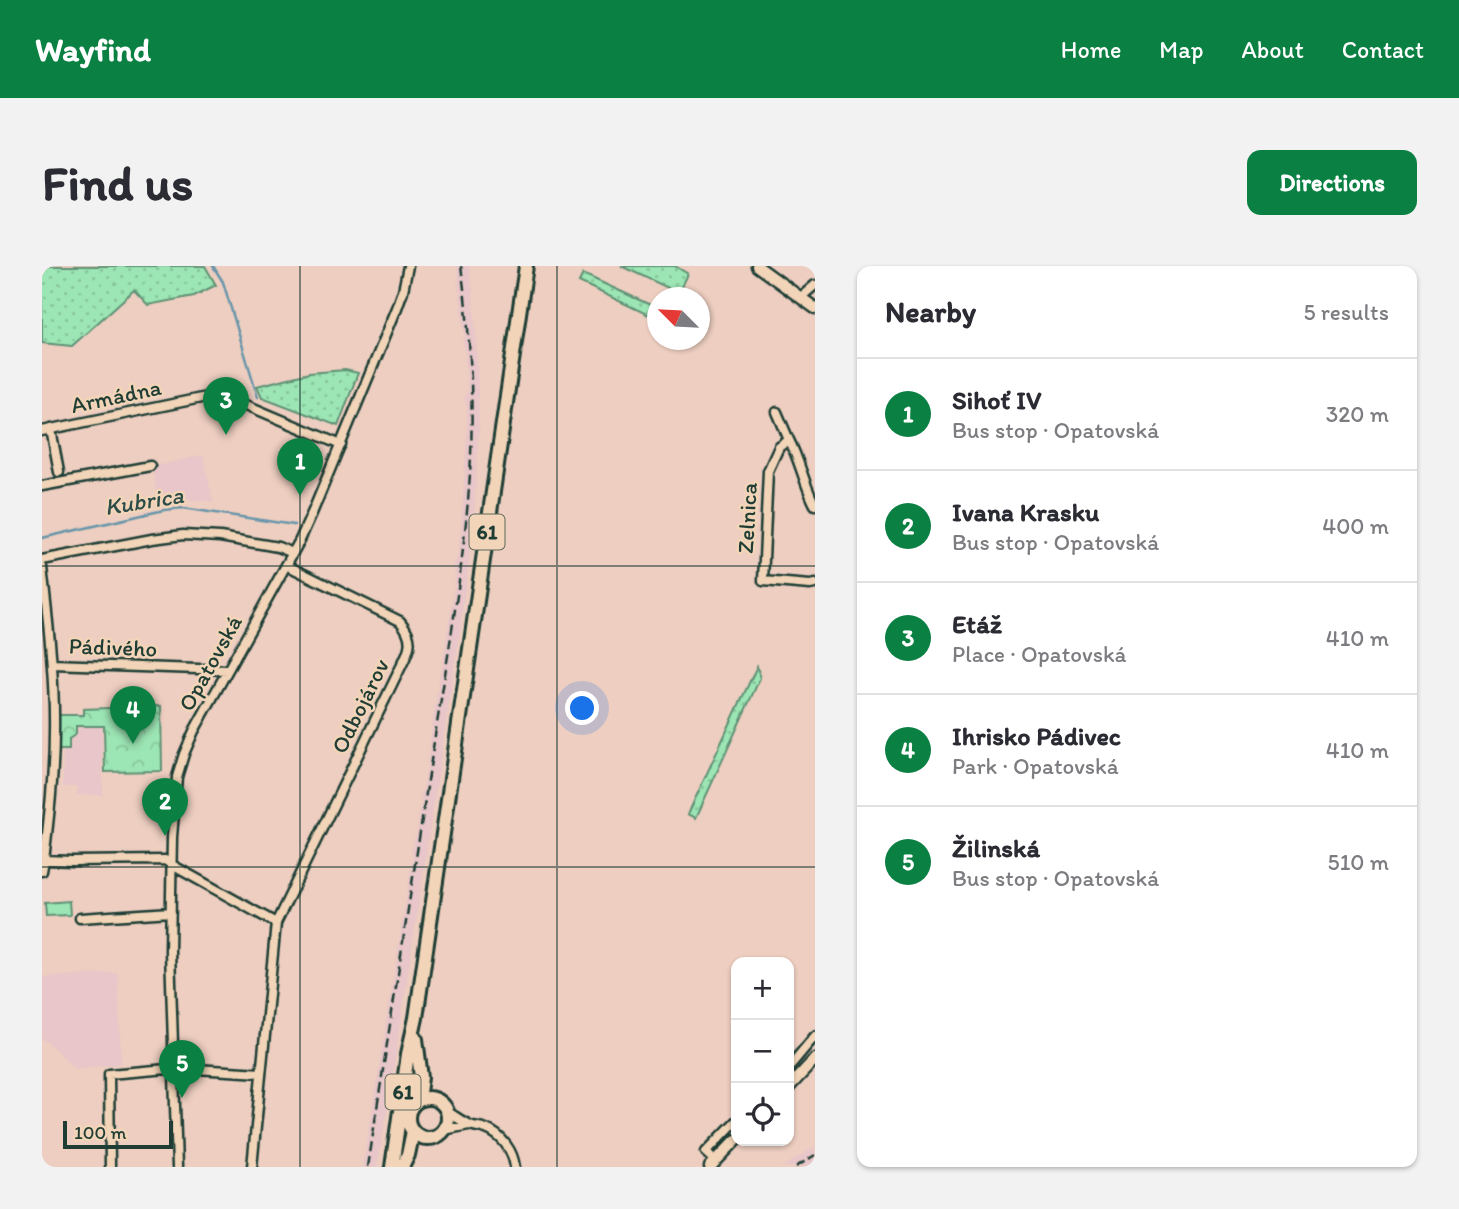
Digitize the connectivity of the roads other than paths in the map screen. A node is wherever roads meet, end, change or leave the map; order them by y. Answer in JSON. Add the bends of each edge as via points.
{"nodes":[{"id":1,"x":408,"y":266,"type":"edge"},
{"id":2,"x":526,"y":266,"type":"edge"},
{"id":3,"x":757,"y":266,"type":"edge"},
{"id":4,"x":815,"y":285,"type":"edge"},
{"id":5,"x":801,"y":297,"type":"junction"},
{"id":6,"x":815,"y":308,"type":"edge"},
{"id":7,"x":777,"y":412,"type":"dead end"},
{"id":8,"x":46,"y":430,"type":"edge"},
{"id":9,"x":789,"y":440,"type":"junction"},
{"id":10,"x":341,"y":445,"type":"junction"},
{"id":11,"x":150,"y":466,"type":"dead end"},
{"id":12,"x":60,"y":472,"type":"dead end"},
{"id":13,"x":42,"y":486,"type":"edge"},
{"id":14,"x":815,"y":505,"type":"edge"},
{"id":15,"x":293,"y":553,"type":"junction"},
{"id":16,"x":42,"y":560,"type":"edge"},
{"id":17,"x":286,"y":565,"type":"junction"},
{"id":18,"x":42,"y":567,"type":"edge"},
{"id":19,"x":815,"y":584,"type":"edge"},
{"id":20,"x":52,"y":664,"type":"junction"},
{"id":21,"x":227,"y":670,"type":"junction"},
{"id":22,"x":44,"y":860,"type":"junction"},
{"id":23,"x":172,"y":865,"type":"junction"},
{"id":24,"x":42,"y":871,"type":"edge"},
{"id":25,"x":171,"y":912,"type":"junction"},
{"id":26,"x":80,"y":918,"type":"dead end"},
{"id":27,"x":276,"y":923,"type":"junction"},
{"id":28,"x":416,"y":1018,"type":"junction"},
{"id":29,"x":815,"y":1036,"type":"edge"},
{"id":30,"x":799,"y":1057,"type":"junction"},
{"id":31,"x":794,"y":1062,"type":"edge"},
{"id":32,"x":812,"y":1063,"type":"edge"},
{"id":33,"x":174,"y":1068,"type":"junction"},
{"id":34,"x":261,"y":1073,"type":"junction"},
{"id":35,"x":421,"y":1077,"type":"junction"},
{"id":36,"x":793,"y":1083,"type":"edge"},
{"id":37,"x":433,"y":1100,"type":"junction"},
{"id":38,"x":418,"y":1101,"type":"junction"},
{"id":39,"x":446,"y":1111,"type":"junction"},
{"id":40,"x":469,"y":1125,"type":"junction"},
{"id":41,"x":731,"y":1126,"type":"edge"},
{"id":42,"x":444,"y":1129,"type":"junction"},
{"id":43,"x":413,"y":1131,"type":"junction"},
{"id":44,"x":426,"y":1138,"type":"junction"},
{"id":45,"x":731,"y":1145,"type":"edge"},
{"id":46,"x":408,"y":1155,"type":"junction"},
{"id":47,"x":713,"y":1164,"type":"edge"},
{"id":48,"x":110,"y":1167,"type":"edge"},
{"id":49,"x":177,"y":1167,"type":"edge"},
{"id":50,"x":252,"y":1167,"type":"edge"},
{"id":51,"x":392,"y":1167,"type":"edge"},
{"id":52,"x":402,"y":1167,"type":"edge"},
{"id":53,"x":516,"y":1167,"type":"edge"}],
"edges":[{"from":1,"to":10,"type":"street","name":"Opatovská","via":[[397,308]]},
{"from":2,"to":28,"type":"main road","number":"61"},
{"from":3,"to":5,"type":"street"},
{"from":4,"to":5,"type":"street"},
{"from":5,"to":6,"type":"street"},
{"from":7,"to":9,"type":"street"},
{"from":8,"to":10,"type":"street","name":"Armádna","via":[[211,396],[232,400]]},
{"from":8,"to":12,"type":"street"},
{"from":9,"to":14,"type":"street"},
{"from":9,"to":19,"type":"street","name":"Zelnica","via":[[779,447],[768,471],[763,581]]},
{"from":10,"to":15,"type":"street","name":"Opatovská"},
{"from":11,"to":13,"type":"street"},
{"from":15,"to":16,"type":"street","via":[[183,534]]},
{"from":15,"to":17,"type":"street","name":"Opatovská"},
{"from":17,"to":21,"type":"street","name":"Opatovská"},
{"from":17,"to":27,"type":"street","name":"Odbojárov","via":[[400,621],[411,643]]},
{"from":18,"to":20,"type":"street","name":"Pádivého"},
{"from":20,"to":21,"type":"street","name":"Pádivého"},
{"from":20,"to":22,"type":"street","via":[[54,743]]},
{"from":21,"to":23,"type":"street","name":"Opatovská","via":[[194,731],[177,777]]},
{"from":22,"to":23,"type":"street","via":[[164,860]]},
{"from":22,"to":24,"type":"street"},
{"from":23,"to":25,"type":"street","name":"Opatovská"},
{"from":23,"to":27,"type":"street"},
{"from":25,"to":26,"type":"street"},
{"from":25,"to":33,"type":"street","name":"Opatovská"},
{"from":27,"to":34,"type":"street"},
{"from":28,"to":35,"type":"main road","number":"61"},
{"from":28,"to":51,"type":"main road","number":"61"},
{"from":29,"to":30,"type":"street"},
{"from":30,"to":31,"type":"street"},
{"from":30,"to":32,"type":"street"},
{"from":32,"to":36,"type":"street"},
{"from":33,"to":34,"type":"street"},
{"from":33,"to":48,"type":"street","via":[[109,1074]]},
{"from":33,"to":49,"type":"street","name":"Opatovská"},
{"from":34,"to":50,"type":"street"},
{"from":35,"to":37,"type":"main road","number":"61"},
{"from":35,"to":38,"type":"main road","number":"61"},
{"from":37,"to":38,"type":"main road","number":"61"},
{"from":37,"to":39,"type":"main road","number":"61"},
{"from":38,"to":43,"type":"main road","number":"61","via":[[409,1115]]},
{"from":39,"to":40,"type":"street"},
{"from":39,"to":42,"type":"main road","number":"61"},
{"from":40,"to":42,"type":"street"},
{"from":40,"to":53,"type":"street","via":[[502,1140]]},
{"from":41,"to":47,"type":"street","via":[[706,1152]]},
{"from":42,"to":44,"type":"main road","number":"61"},
{"from":43,"to":44,"type":"main road","number":"61"},
{"from":43,"to":46,"type":"main road","number":"61"},
{"from":44,"to":46,"type":"main road","number":"61"},
{"from":45,"to":47,"type":"street"},
{"from":46,"to":52,"type":"main road","number":"61"}]}
